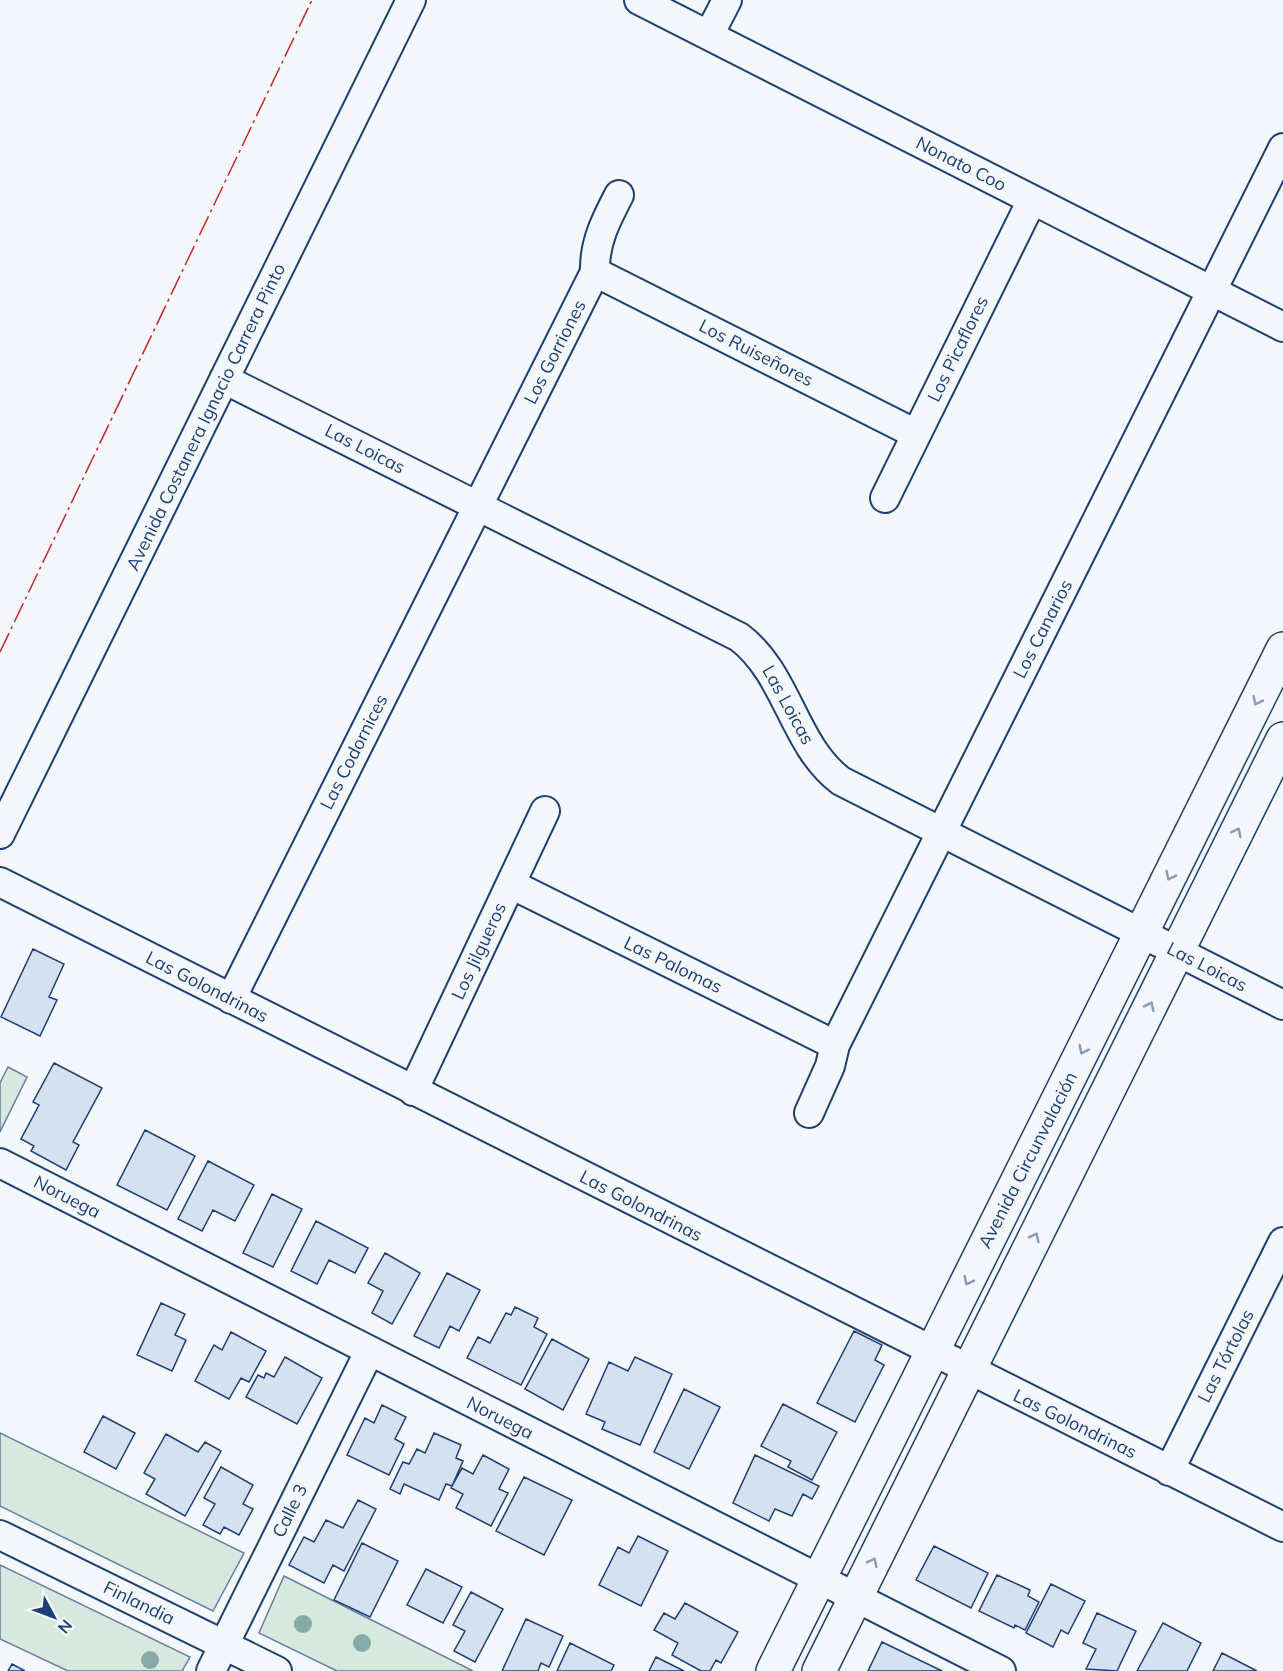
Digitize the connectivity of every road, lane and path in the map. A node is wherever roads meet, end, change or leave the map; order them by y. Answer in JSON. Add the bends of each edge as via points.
{"nodes":[{"id":1,"x":411,"y":0,"type":"edge"},
{"id":2,"x":639,"y":0,"type":"edge"},
{"id":3,"x":727,"y":0,"type":"edge"},
{"id":4,"x":709,"y":35,"type":"junction"},
{"id":5,"x":1283,"y":148,"type":"edge"},
{"id":6,"x":619,"y":195,"type":"dead end"},
{"id":7,"x":1032,"y":200,"type":"junction"},
{"id":8,"x":595,"y":272,"type":"junction"},
{"id":9,"x":1212,"y":291,"type":"junction"},
{"id":10,"x":1283,"y":327,"type":"edge"},
{"id":11,"x":224,"y":379,"type":"junction"},
{"id":12,"x":916,"y":434,"type":"junction"},
{"id":13,"x":885,"y":498,"type":"dead end"},
{"id":14,"x":478,"y":506,"type":"junction"},
{"id":15,"x":1283,"y":649,"type":"edge"},
{"id":16,"x":1283,"y":739,"type":"edge"},
{"id":17,"x":545,"y":811,"type":"dead end"},
{"id":18,"x":941,"y":833,"type":"junction"},
{"id":19,"x":0,"y":834,"type":"edge"},
{"id":20,"x":0,"y":882,"type":"edge"},
{"id":21,"x":511,"y":884,"type":"junction"},
{"id":22,"x":1141,"y":934,"type":"junction"},
{"id":23,"x":1176,"y":952,"type":"junction"},
{"id":24,"x":231,"y":999,"type":"junction"},
{"id":25,"x":1283,"y":1005,"type":"edge"},
{"id":26,"x":835,"y":1045,"type":"junction"},
{"id":27,"x":413,"y":1090,"type":"junction"},
{"id":28,"x":809,"y":1113,"type":"dead end"},
{"id":29,"x":0,"y":1163,"type":"edge"},
{"id":30,"x":1283,"y":1242,"type":"edge"},
{"id":31,"x":369,"y":1352,"type":"junction"},
{"id":32,"x":932,"y":1352,"type":"junction"},
{"id":33,"x":968,"y":1371,"type":"junction"},
{"id":34,"x":1169,"y":1471,"type":"junction"},
{"id":35,"x":1283,"y":1527,"type":"edge"},
{"id":36,"x":0,"y":1535,"type":"edge"},
{"id":37,"x":819,"y":1580,"type":"junction"},
{"id":38,"x":855,"y":1599,"type":"junction"},
{"id":39,"x":224,"y":1645,"type":"junction"},
{"id":40,"x":211,"y":1671,"type":"edge"},
{"id":41,"x":277,"y":1671,"type":"edge"},
{"id":42,"x":773,"y":1671,"type":"edge"},
{"id":43,"x":819,"y":1671,"type":"edge"},
{"id":44,"x":1001,"y":1671,"type":"edge"}],
"edges":[{"from":1,"to":11,"type":"street","name":"Avenida Costanera Ignacio Carrera Pinto"},
{"from":2,"to":4,"type":"street","name":"Nonato Coo"},
{"from":3,"to":4,"type":"street"},
{"from":4,"to":7,"type":"street","name":"Nonato Coo"},
{"from":5,"to":9,"type":"street","name":"Los Canarios"},
{"from":6,"to":8,"type":"street","name":"Los Gorriones","via":[[601,231]]},
{"from":7,"to":9,"type":"street","name":"Nonato Coo"},
{"from":7,"to":12,"type":"street","name":"Los Picaflores"},
{"from":8,"to":12,"type":"street","name":"Los Ruiseñores"},
{"from":8,"to":14,"type":"street","name":"Los Gorriones"},
{"from":9,"to":10,"type":"street","name":"Nonato Coo"},
{"from":9,"to":18,"type":"street","name":"Los Canarios"},
{"from":11,"to":14,"type":"street","name":"Las Loicas"},
{"from":11,"to":19,"type":"street","name":"Avenida Costanera Ignacio Carrera Pinto"},
{"from":12,"to":13,"type":"street","name":"Los Picaflores"},
{"from":14,"to":18,"type":"street","name":"Las Loicas","via":[[739,637],[768,666],[817,756],[831,774]]},
{"from":14,"to":24,"type":"street","name":"Las Codornices"},
{"from":15,"to":22,"type":"street","name":"Avenida Circunvalación","one_way":true},
{"from":23,"to":16,"type":"street","one_way":true},
{"from":17,"to":21,"type":"street","name":"Los Jilgueros"},
{"from":18,"to":22,"type":"street","name":"Las Loicas"},
{"from":18,"to":26,"type":"street","name":"Los Canarios"},
{"from":20,"to":24,"type":"street","name":"Las Golondrinas"},
{"from":21,"to":26,"type":"street","name":"Las Palomas"},
{"from":21,"to":27,"type":"street","name":"Los Jilgueros"},
{"from":22,"to":23,"type":"street","name":"Las Loicas"},
{"from":22,"to":32,"type":"street","name":"Avenida Circunvalación","one_way":true},
{"from":23,"to":25,"type":"street","name":"Las Loicas"},
{"from":33,"to":23,"type":"street","one_way":true},
{"from":24,"to":27,"type":"street","name":"Las Golondrinas"},
{"from":26,"to":28,"type":"street","name":"Los Canarios"},
{"from":27,"to":32,"type":"street","name":"Las Golondrinas"},
{"from":29,"to":31,"type":"street","name":"Noruega"},
{"from":30,"to":34,"type":"street","name":"Las Tórtolas"},
{"from":31,"to":37,"type":"street","name":"Noruega"},
{"from":31,"to":39,"type":"street","name":"Calle 3"},
{"from":32,"to":33,"type":"street","name":"Las Golondrinas"},
{"from":32,"to":37,"type":"street","name":"Avenida Circunvalación"},
{"from":33,"to":34,"type":"street","name":"Las Golondrinas"},
{"from":38,"to":33,"type":"street","one_way":true},
{"from":34,"to":35,"type":"street","name":"Las Golondrinas"},
{"from":36,"to":39,"type":"street","name":"Finlandia"},
{"from":37,"to":38,"type":"street","name":"Noruega"},
{"from":37,"to":42,"type":"street","name":"Avenida Circunvalación"},
{"from":38,"to":43,"type":"street"},
{"from":38,"to":44,"type":"street","name":"Noruega"},
{"from":39,"to":40,"type":"street","name":"Calle 3"},
{"from":39,"to":41,"type":"street","name":"Finlandia"}]}
